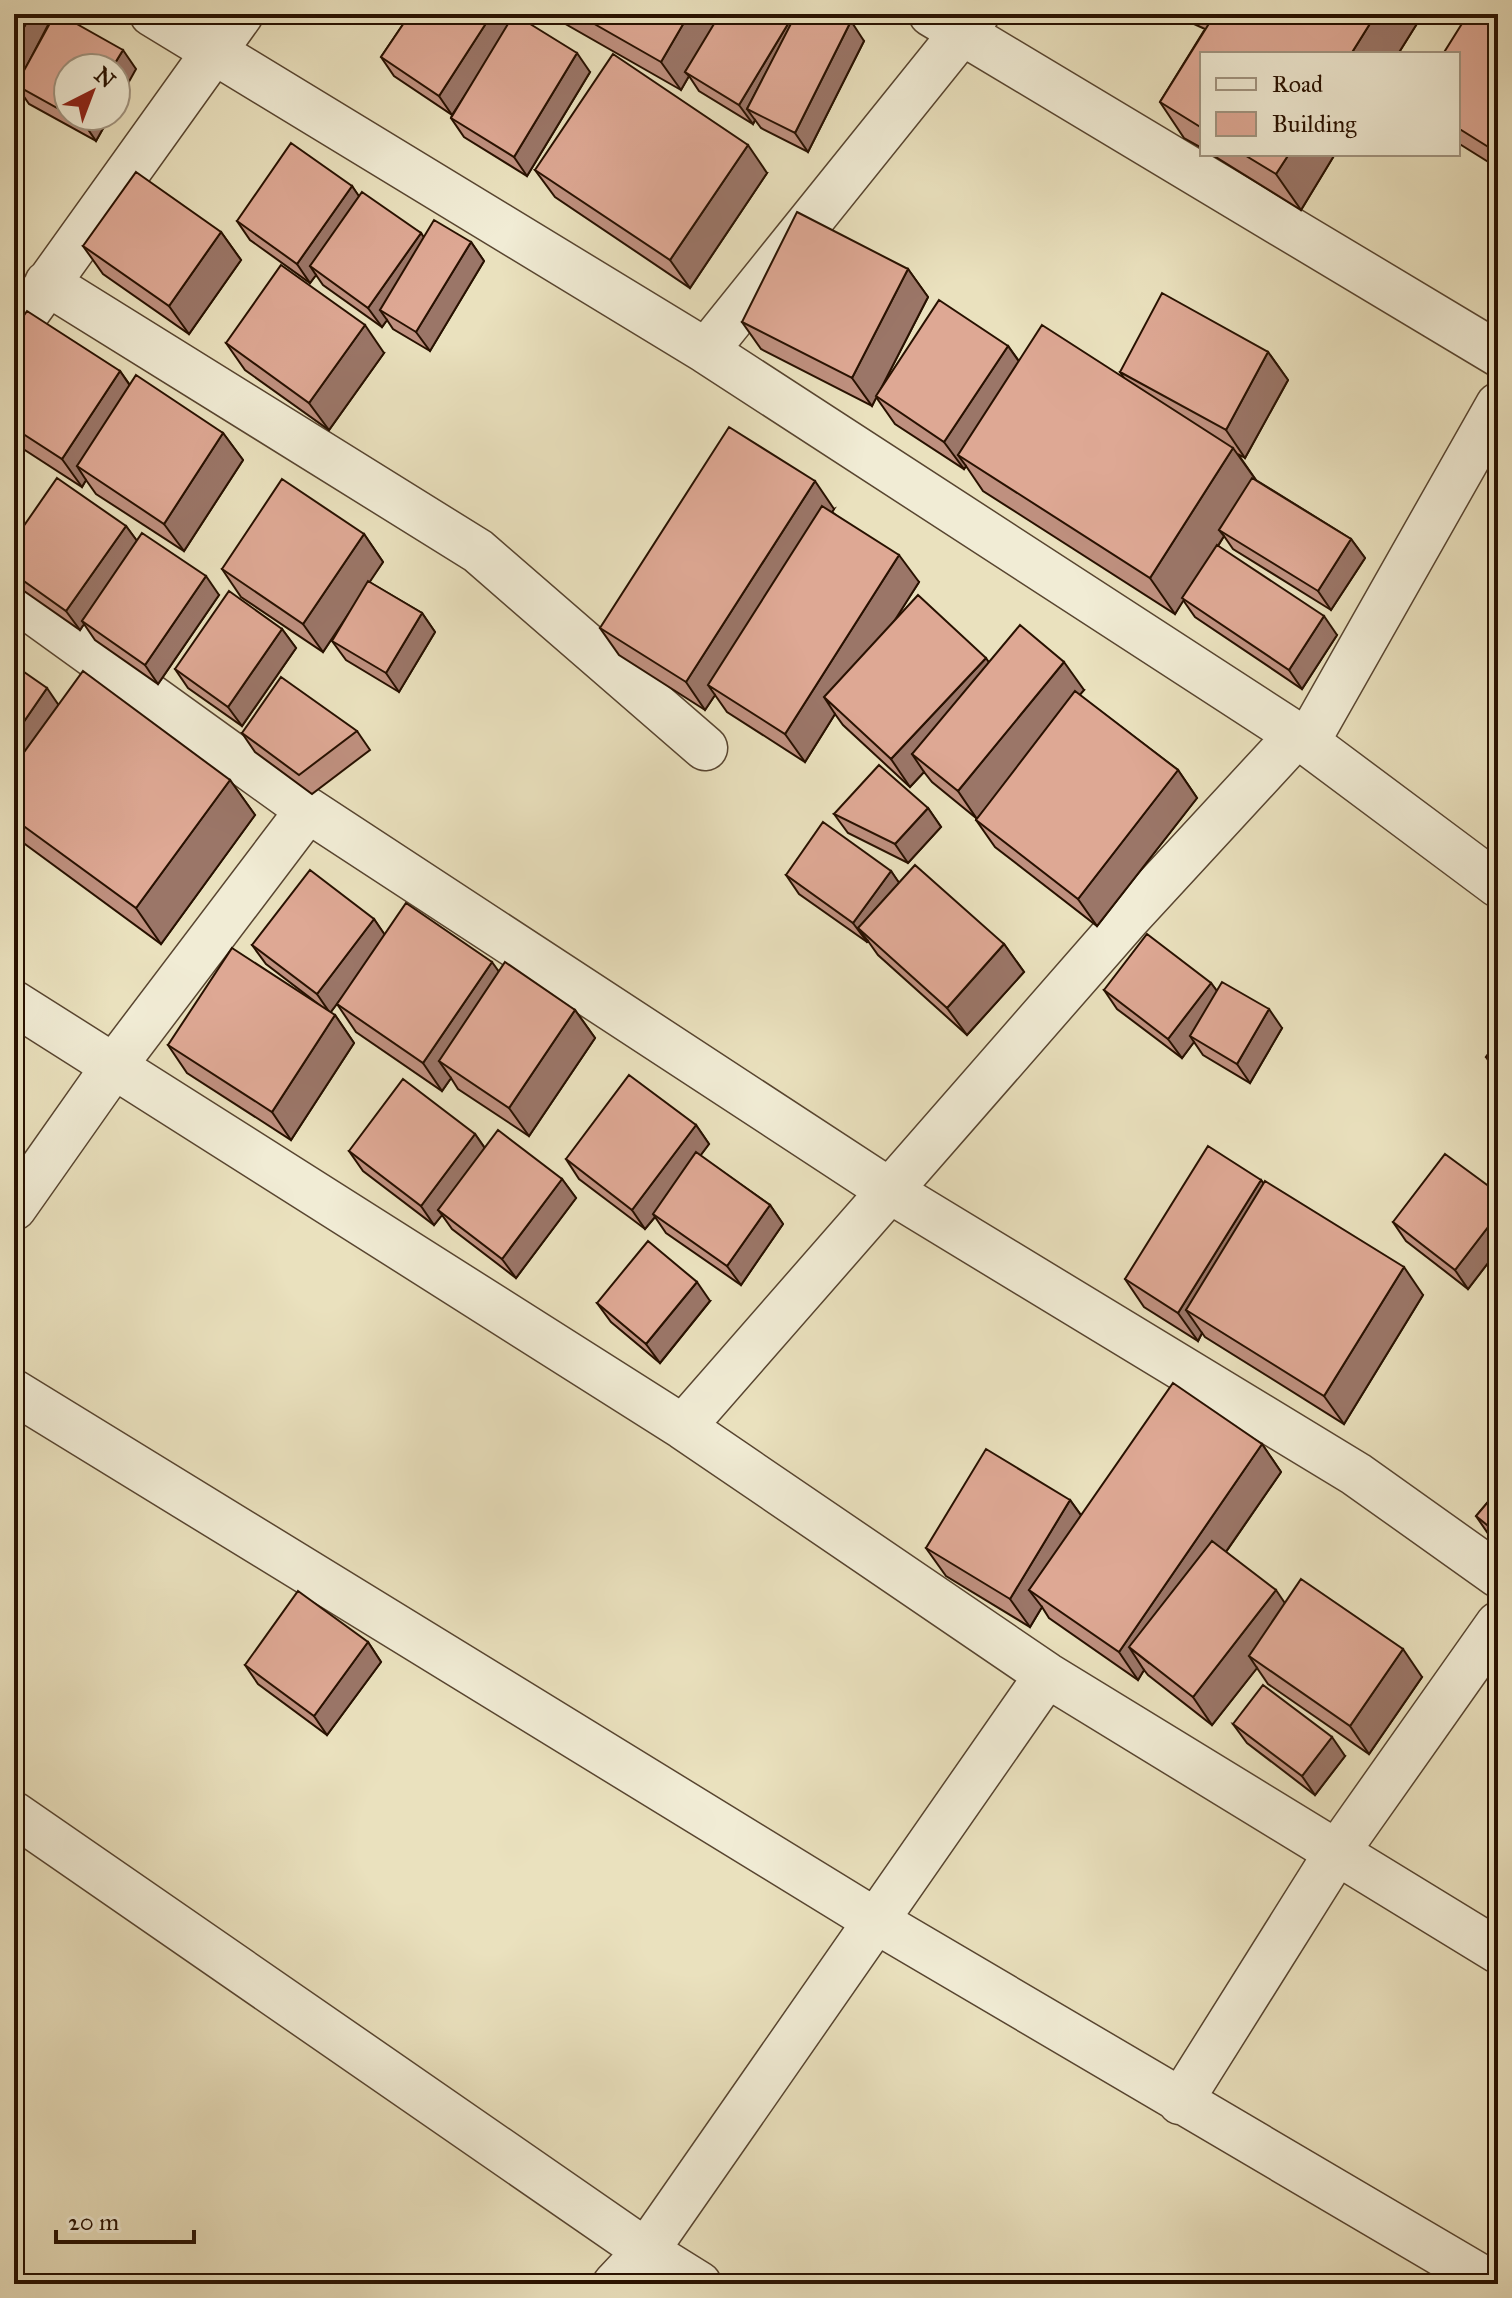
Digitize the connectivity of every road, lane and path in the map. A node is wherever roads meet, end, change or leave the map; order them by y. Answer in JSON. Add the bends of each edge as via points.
{"nodes":[{"id":1,"x":152,"y":14,"type":"edge"},
{"id":2,"x":241,"y":14,"type":"edge"},
{"id":3,"x":957,"y":20,"type":"edge"},
{"id":4,"x":214,"y":52,"type":"junction"},
{"id":5,"x":47,"y":283,"type":"junction"},
{"id":6,"x":14,"y":331,"type":"edge"},
{"id":7,"x":706,"y":351,"type":"junction"},
{"id":8,"x":1498,"y":354,"type":"edge"},
{"id":9,"x":1498,"y":405,"type":"edge"},
{"id":10,"x":14,"y":598,"type":"edge"},
{"id":11,"x":1302,"y":738,"type":"junction"},
{"id":12,"x":705,"y":748,"type":"dead end"},
{"id":13,"x":308,"y":810,"type":"junction"},
{"id":14,"x":1498,"y":885,"type":"edge"},
{"id":15,"x":14,"y":1003,"type":"edge"},
{"id":16,"x":114,"y":1066,"type":"junction"},
{"id":17,"x":890,"y":1191,"type":"junction"},
{"id":18,"x":14,"y":1208,"type":"edge"},
{"id":19,"x":14,"y":1392,"type":"edge"},
{"id":20,"x":683,"y":1427,"type":"junction"},
{"id":21,"x":1498,"y":1575,"type":"edge"},
{"id":22,"x":1498,"y":1624,"type":"edge"},
{"id":23,"x":1047,"y":1675,"type":"junction"},
{"id":24,"x":14,"y":1814,"type":"edge"},
{"id":25,"x":1337,"y":1852,"type":"junction"},
{"id":26,"x":876,"y":1921,"type":"junction"},
{"id":27,"x":1498,"y":1951,"type":"edge"},
{"id":28,"x":1180,"y":2102,"type":"junction"},
{"id":29,"x":646,"y":2251,"type":"junction"},
{"id":30,"x":1493,"y":2280,"type":"edge"},
{"id":31,"x":615,"y":2284,"type":"edge"},
{"id":32,"x":699,"y":2284,"type":"edge"}],
"edges":[{"from":1,"to":4,"type":"street"},
{"from":2,"to":4,"type":"street"},
{"from":3,"to":7,"type":"street"},
{"from":3,"to":8,"type":"street"},
{"from":4,"to":5,"type":"street"},
{"from":4,"to":7,"type":"street"},
{"from":5,"to":6,"type":"street"},
{"from":5,"to":12,"type":"street","via":[[478,551]]},
{"from":7,"to":11,"type":"street"},
{"from":9,"to":11,"type":"street"},
{"from":10,"to":13,"type":"street"},
{"from":11,"to":14,"type":"street"},
{"from":11,"to":17,"type":"street","via":[[1129,917]]},
{"from":13,"to":16,"type":"street"},
{"from":13,"to":17,"type":"street"},
{"from":15,"to":16,"type":"street"},
{"from":16,"to":18,"type":"street"},
{"from":16,"to":20,"type":"street"},
{"from":17,"to":20,"type":"street"},
{"from":17,"to":21,"type":"street","via":[[1356,1474]]},
{"from":19,"to":26,"type":"street"},
{"from":20,"to":23,"type":"street"},
{"from":22,"to":25,"type":"street"},
{"from":23,"to":25,"type":"street"},
{"from":23,"to":26,"type":"street"},
{"from":24,"to":29,"type":"street"},
{"from":25,"to":27,"type":"street"},
{"from":25,"to":28,"type":"street"},
{"from":26,"to":28,"type":"street"},
{"from":26,"to":29,"type":"street"},
{"from":28,"to":30,"type":"street"},
{"from":29,"to":31,"type":"street"},
{"from":29,"to":32,"type":"street"}]}
